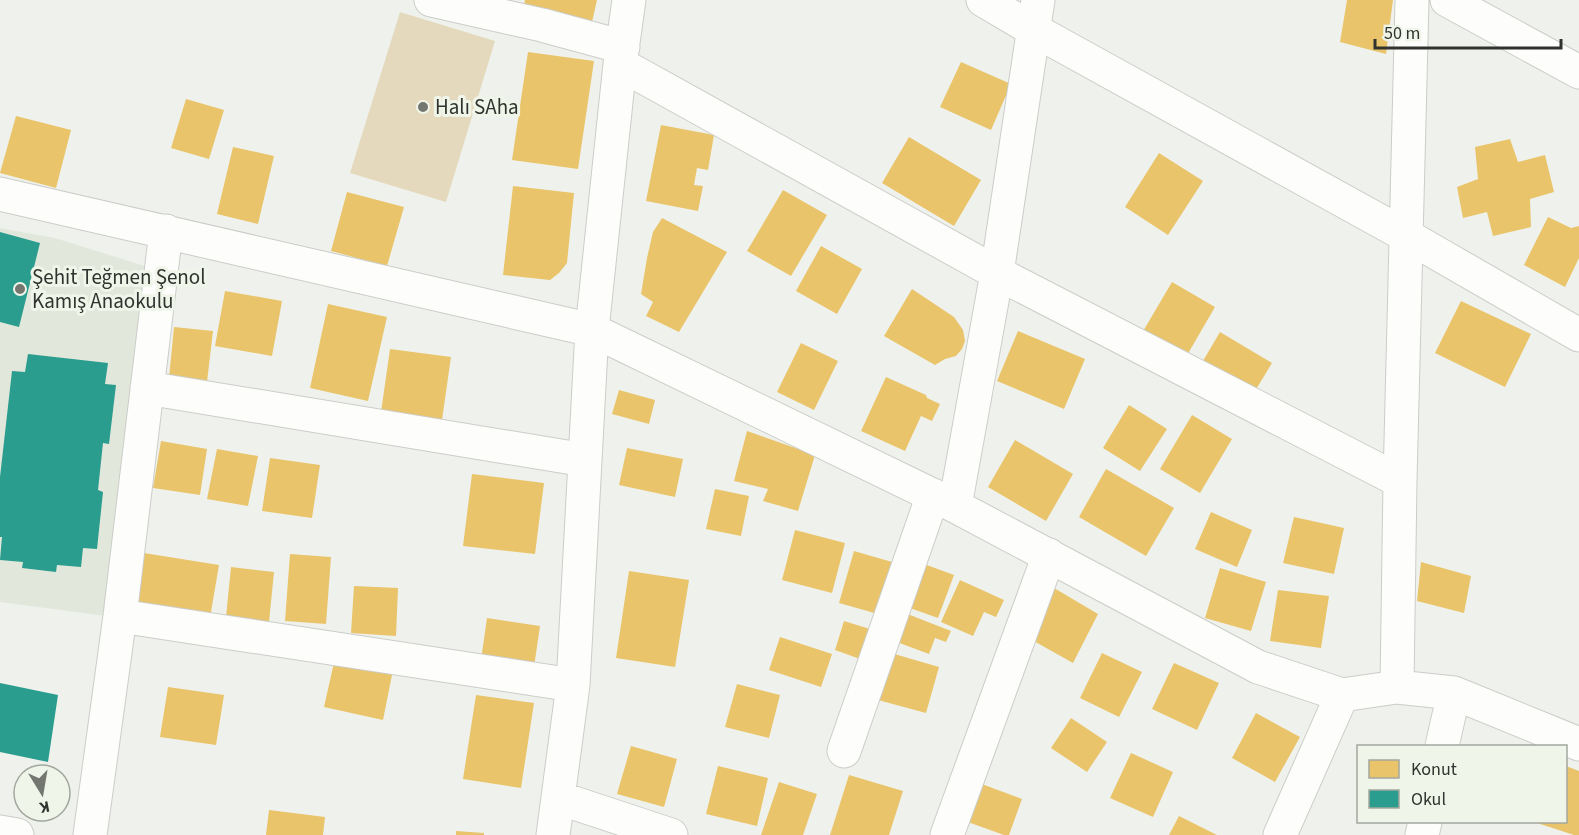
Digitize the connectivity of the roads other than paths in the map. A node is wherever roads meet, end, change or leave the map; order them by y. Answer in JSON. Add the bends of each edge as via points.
{"nodes":[{"id":1,"x":431,"y":0,"type":"edge"},
{"id":2,"x":629,"y":0,"type":"edge"},
{"id":3,"x":983,"y":0,"type":"edge"},
{"id":4,"x":1412,"y":0,"type":"edge"},
{"id":5,"x":1447,"y":0,"type":"edge"},
{"id":6,"x":1036,"y":15,"type":"edge"},
{"id":7,"x":621,"y":56,"type":"junction"},
{"id":8,"x":1579,"y":72,"type":"edge"},
{"id":9,"x":0,"y":194,"type":"edge"},
{"id":10,"x":166,"y":231,"type":"junction"},
{"id":11,"x":1407,"y":236,"type":"junction"},
{"id":12,"x":997,"y":273,"type":"junction"},
{"id":13,"x":591,"y":330,"type":"junction"},
{"id":14,"x":1579,"y":335,"type":"edge"},
{"id":15,"x":147,"y":388,"type":"junction"},
{"id":16,"x":585,"y":460,"type":"junction"},
{"id":17,"x":1400,"y":482,"type":"junction"},
{"id":18,"x":944,"y":500,"type":"junction"},
{"id":19,"x":1049,"y":555,"type":"junction"},
{"id":20,"x":120,"y":616,"type":"junction"},
{"id":21,"x":573,"y":685,"type":"junction"},
{"id":22,"x":1397,"y":687,"type":"junction"},
{"id":23,"x":1454,"y":693,"type":"junction"},
{"id":24,"x":1342,"y":695,"type":"junction"},
{"id":25,"x":1579,"y":744,"type":"edge"},
{"id":26,"x":1442,"y":745,"type":"edge"},
{"id":27,"x":844,"y":751,"type":"dead end"},
{"id":28,"x":559,"y":798,"type":"junction"},
{"id":29,"x":0,"y":832,"type":"edge"},
{"id":30,"x":17,"y":835,"type":"edge"},
{"id":31,"x":90,"y":835,"type":"edge"},
{"id":32,"x":553,"y":835,"type":"edge"},
{"id":33,"x":671,"y":835,"type":"edge"},
{"id":34,"x":946,"y":835,"type":"edge"},
{"id":35,"x":1281,"y":835,"type":"edge"}],
"edges":[{"from":1,"to":7,"type":"street","via":[[542,25]]},
{"from":2,"to":7,"type":"street"},
{"from":3,"to":6,"type":"street"},
{"from":4,"to":11,"type":"street"},
{"from":5,"to":8,"type":"street"},
{"from":6,"to":11,"type":"street"},
{"from":6,"to":12,"type":"street"},
{"from":7,"to":12,"type":"street"},
{"from":7,"to":13,"type":"street"},
{"from":9,"to":10,"type":"street"},
{"from":10,"to":13,"type":"street"},
{"from":10,"to":15,"type":"street"},
{"from":11,"to":14,"type":"street"},
{"from":11,"to":17,"type":"street"},
{"from":12,"to":17,"type":"street"},
{"from":12,"to":18,"type":"street"},
{"from":13,"to":16,"type":"street"},
{"from":13,"to":18,"type":"street"},
{"from":15,"to":16,"type":"street"},
{"from":15,"to":20,"type":"street"},
{"from":16,"to":21,"type":"street"},
{"from":17,"to":22,"type":"street"},
{"from":18,"to":19,"type":"street"},
{"from":18,"to":27,"type":"street"},
{"from":19,"to":24,"type":"street","via":[[1258,667]]},
{"from":19,"to":34,"type":"street"},
{"from":20,"to":21,"type":"street"},
{"from":20,"to":31,"type":"street"},
{"from":21,"to":28,"type":"street"},
{"from":22,"to":23,"type":"street"},
{"from":22,"to":24,"type":"street"},
{"from":23,"to":25,"type":"street"},
{"from":23,"to":26,"type":"street"},
{"from":24,"to":35,"type":"street"},
{"from":28,"to":32,"type":"street"},
{"from":28,"to":33,"type":"street"},
{"from":29,"to":30,"type":"street"}]}
